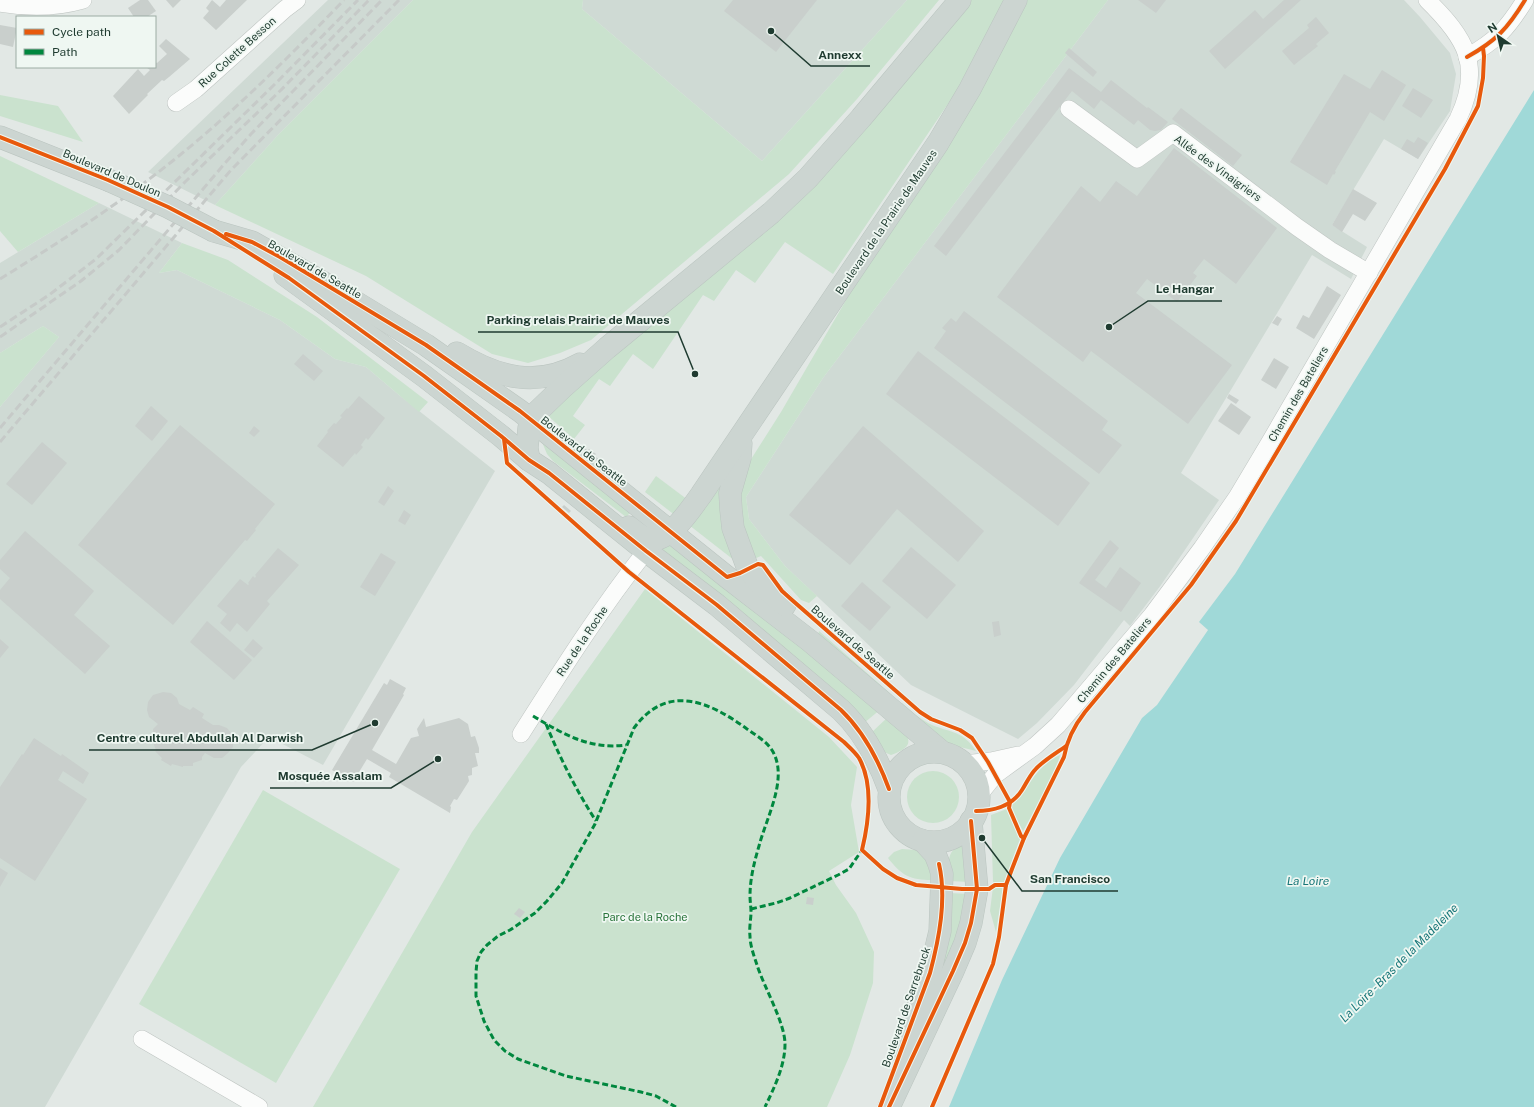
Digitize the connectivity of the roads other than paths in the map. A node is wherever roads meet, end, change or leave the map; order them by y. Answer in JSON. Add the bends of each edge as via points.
{"nodes":[{"id":1,"x":83,"y":0,"type":"edge"},
{"id":2,"x":297,"y":0,"type":"edge"},
{"id":3,"x":960,"y":0,"type":"edge"},
{"id":4,"x":1016,"y":0,"type":"edge"},
{"id":5,"x":1427,"y":0,"type":"edge"},
{"id":6,"x":1525,"y":0,"type":"edge"},
{"id":7,"x":0,"y":3,"type":"edge"},
{"id":8,"x":1467,"y":57,"type":"junction"},
{"id":9,"x":176,"y":103,"type":"dead end"},
{"id":10,"x":1069,"y":109,"type":"dead end"},
{"id":11,"x":0,"y":137,"type":"edge"},
{"id":12,"x":214,"y":231,"type":"junction"},
{"id":13,"x":1369,"y":272,"type":"junction"},
{"id":14,"x":324,"y":283,"type":"junction"},
{"id":15,"x":607,"y":348,"type":"junction"},
{"id":16,"x":485,"y":387,"type":"junction"},
{"id":17,"x":451,"y":398,"type":"junction"},
{"id":18,"x":532,"y":420,"type":"junction"},
{"id":19,"x":742,"y":436,"type":"junction"},
{"id":20,"x":529,"y":460,"type":"junction"},
{"id":21,"x":549,"y":473,"type":"junction"},
{"id":22,"x":671,"y":532,"type":"junction"},
{"id":23,"x":646,"y":551,"type":"junction"},
{"id":24,"x":810,"y":641,"type":"junction"},
{"id":25,"x":522,"y":734,"type":"dead end"},
{"id":26,"x":942,"y":752,"type":"junction"},
{"id":27,"x":1024,"y":754,"type":"junction"},
{"id":28,"x":965,"y":764,"type":"junction"},
{"id":29,"x":889,"y":789,"type":"junction"},
{"id":30,"x":979,"y":794,"type":"junction"},
{"id":31,"x":971,"y":822,"type":"junction"},
{"id":32,"x":923,"y":841,"type":"junction"},
{"id":33,"x":142,"y":1038,"type":"dead end"},
{"id":34,"x":259,"y":1107,"type":"edge"},
{"id":35,"x":880,"y":1107,"type":"edge"},
{"id":36,"x":889,"y":1107,"type":"edge"}],
"edges":[{"from":1,"to":7,"type":"street","via":[[36,8]]},
{"from":2,"to":9,"type":"street","name":"Rue Colette Besson","via":[[196,89]]},
{"from":3,"to":15,"type":"main road","via":[[808,178],[771,213]]},
{"from":4,"to":19,"type":"main road","name":"Boulevard de la Prairie de Mauves","via":[[970,89],[938,143]]},
{"from":5,"to":8,"type":"street","name":"Chemin des Bateliers","via":[[1456,32]]},
{"from":6,"to":8,"type":"street","via":[[1499,35]]},
{"from":8,"to":13,"type":"street","name":"Chemin des Bateliers","via":[[1469,87],[1458,119]]},
{"from":10,"to":13,"type":"street","name":"Allée des Vinaigriers","via":[[1137,159],[1173,133],[1297,227],[1330,250]]},
{"from":11,"to":12,"type":"main road","name":"Boulevard de Doulon","bridge":true,"via":[[108,180]]},
{"from":12,"to":14,"type":"main road","name":"Boulevard de Seattle","via":[[252,242]]},
{"from":12,"to":17,"type":"main road","name":"Boulevard de Seattle","via":[[289,278]]},
{"from":13,"to":27,"type":"street","name":"Chemin des Bateliers","via":[[1238,497],[1202,548],[1152,615],[1091,688],[1047,736]]},
{"from":14,"to":15,"type":"main road","via":[[366,294],[472,362],[511,377],[528,379],[562,373]]},
{"from":14,"to":16,"type":"main road","name":"Boulevard de Seattle","via":[[426,345]]},
{"from":15,"to":18,"type":"main road","via":[[562,388]]},
{"from":16,"to":17,"type":"main road","via":[[468,388]]},
{"from":16,"to":18,"type":"main road","name":"Boulevard de Seattle"},
{"from":17,"to":20,"type":"main road","name":"Boulevard de Seattle"},
{"from":18,"to":20,"type":"main road","via":[[527,448]]},
{"from":18,"to":22,"type":"main road","name":"Boulevard de Seattle"},
{"from":19,"to":22,"type":"main road","name":"Boulevard de la Prairie de Mauves","via":[[701,496]]},
{"from":19,"to":24,"type":"main road","name":"Boulevard de la Prairie de Mauves","via":[[740,458],[730,493],[733,528],[748,569],[804,622]]},
{"from":20,"to":21,"type":"main road","name":"Boulevard de Seattle"},
{"from":21,"to":22,"type":"main road","name":"Boulevard de Seattle","via":[[574,484],[639,534],[652,540]]},
{"from":21,"to":23,"type":"main road","name":"Boulevard de Seattle"},
{"from":22,"to":24,"type":"main road","name":"Boulevard de Seattle"},
{"from":23,"to":25,"type":"street","name":"Rue de la Roche","via":[[576,649]]},
{"from":23,"to":29,"type":"main road","name":"Boulevard de Seattle","via":[[717,606],[842,710],[857,726],[868,744]]},
{"from":24,"to":26,"type":"main road","name":"Boulevard de Seattle"},
{"from":26,"to":28,"type":"main road","via":[[951,754]]},
{"from":26,"to":29,"type":"main road","via":[[926,752],[905,762],[894,774]]},
{"from":27,"to":28,"type":"street","name":"Chemin des Bateliers"},
{"from":27,"to":30,"type":"street","name":"Chemin des Bateliers","via":[[996,776]]},
{"from":28,"to":30,"type":"main road","via":[[975,778]]},
{"from":29,"to":32,"type":"main road","via":[[890,809],[899,826],[906,833]]},
{"from":30,"to":31,"type":"main road"},
{"from":31,"to":32,"type":"main road","via":[[954,837],[939,842]]},
{"from":31,"to":36,"type":"main road","name":"Boulevard de Sarrebruck","via":[[977,889],[971,923],[954,971]]},
{"from":32,"to":35,"type":"main road","name":"Boulevard de Sarrebruck","via":[[935,854],[942,874],[940,930],[930,973]]},
{"from":33,"to":34,"type":"street"}]}
